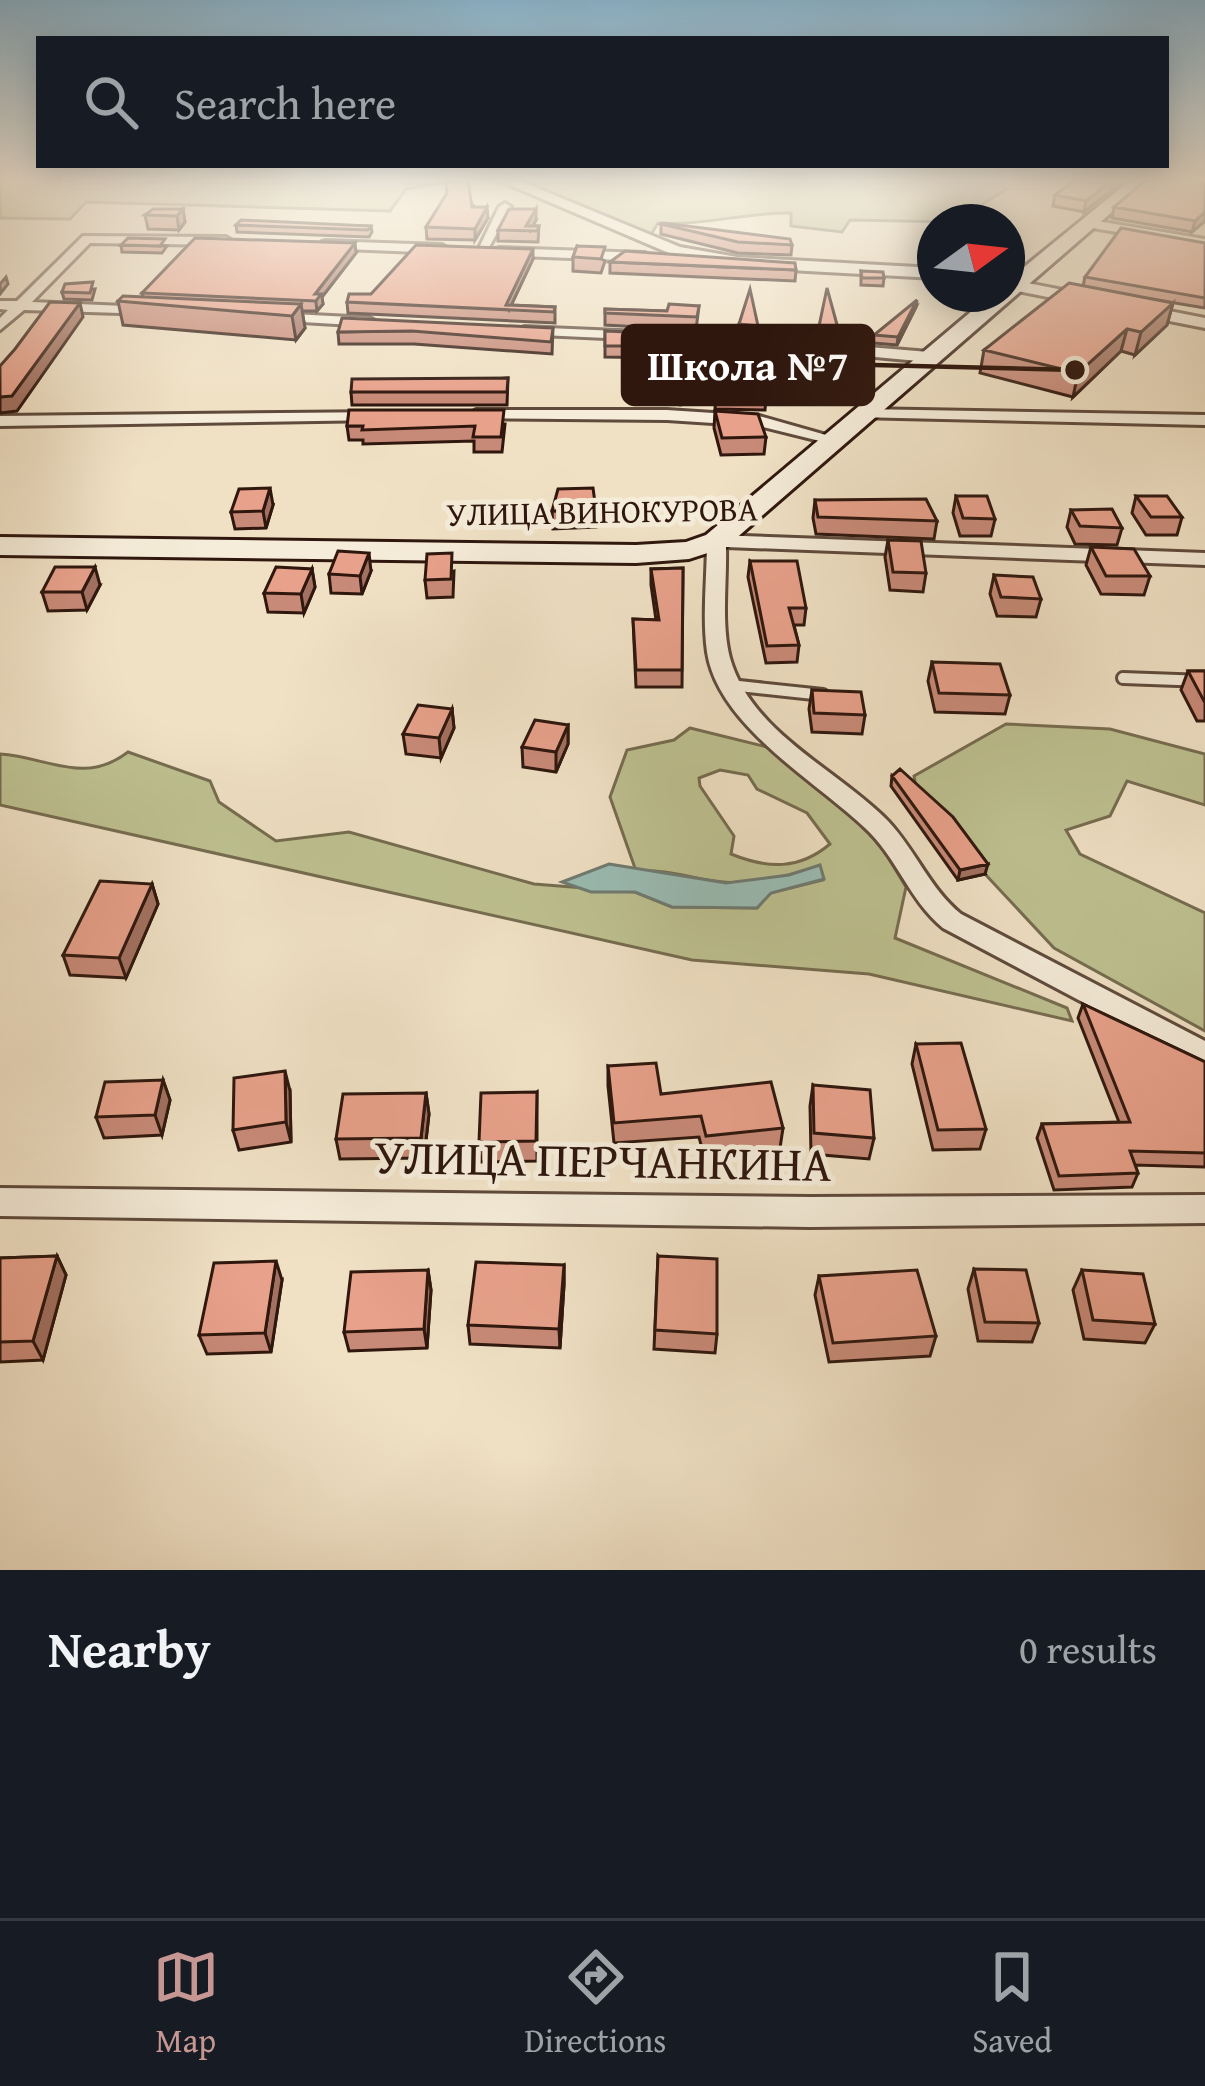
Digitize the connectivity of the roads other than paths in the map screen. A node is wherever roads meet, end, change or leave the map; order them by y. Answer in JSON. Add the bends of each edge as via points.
{"nodes":[{"id":1,"x":68,"y":252,"type":"edge"},
{"id":2,"x":537,"y":252,"type":"edge"},
{"id":3,"x":687,"y":252,"type":"edge"},
{"id":4,"x":1054,"y":252,"type":"edge"},
{"id":5,"x":702,"y":256,"type":"junction"},
{"id":6,"x":917,"y":272,"type":"edge"},
{"id":7,"x":1025,"y":275,"type":"edge"},
{"id":8,"x":1025,"y":288,"type":"edge"},
{"id":9,"x":8,"y":305,"type":"edge"},
{"id":10,"x":155,"y":311,"type":"edge"},
{"id":11,"x":981,"y":312,"type":"edge"},
{"id":12,"x":250,"y":316,"type":"edge"},
{"id":13,"x":394,"y":323,"type":"edge"},
{"id":14,"x":1205,"y":323,"type":"edge"},
{"id":15,"x":0,"y":326,"type":"edge"},
{"id":16,"x":514,"y":330,"type":"edge"},
{"id":17,"x":929,"y":357,"type":"junction"},
{"id":18,"x":862,"y":414,"type":"junction"},
{"id":19,"x":406,"y":415,"type":"edge"},
{"id":20,"x":453,"y":415,"type":"edge"},
{"id":21,"x":1205,"y":420,"type":"edge"},
{"id":22,"x":0,"y":421,"type":"edge"},
{"id":23,"x":832,"y":439,"type":"junction"},
{"id":24,"x":716,"y":541,"type":"junction"},
{"id":25,"x":0,"y":546,"type":"edge"},
{"id":26,"x":1205,"y":559,"type":"edge"},
{"id":27,"x":1124,"y":678,"type":"dead end"},
{"id":28,"x":1205,"y":681,"type":"edge"},
{"id":29,"x":729,"y":685,"type":"junction"},
{"id":30,"x":836,"y":697,"type":"edge"},
{"id":31,"x":1205,"y":1055,"type":"edge"},
{"id":32,"x":0,"y":1202,"type":"edge"},
{"id":33,"x":1205,"y":1209,"type":"edge"}],
"edges":[{"from":1,"to":9,"type":"street"},
{"from":2,"to":5,"type":"street"},
{"from":3,"to":5,"type":"street"},
{"from":4,"to":7,"type":"main road"},
{"from":5,"to":6,"type":"street"},
{"from":8,"to":14,"type":"street"},
{"from":9,"to":10,"type":"street"},
{"from":9,"to":15,"type":"street"},
{"from":11,"to":17,"type":"main road"},
{"from":12,"to":13,"type":"street"},
{"from":16,"to":17,"type":"street"},
{"from":17,"to":18,"type":"main road"},
{"from":18,"to":21,"type":"street"},
{"from":18,"to":23,"type":"main road"},
{"from":19,"to":22,"type":"street"},
{"from":20,"to":23,"type":"street","via":[[759,421]]},
{"from":23,"to":24,"type":"main road"},
{"from":24,"to":25,"type":"main road","name":"УЛИЦА ВИНОКУРОВА","via":[[636,554]]},
{"from":24,"to":26,"type":"street","name":"УЛИЦА ВИНОКУРОВА"},
{"from":24,"to":29,"type":"street","via":[[718,653]]},
{"from":27,"to":28,"type":"lane"},
{"from":29,"to":30,"type":"lane"},
{"from":29,"to":31,"type":"street","via":[[766,732],[875,823],[930,903],[952,921]]},
{"from":32,"to":33,"type":"street","name":"УЛИЦА ПЕРЧАНКИНА"}]}
